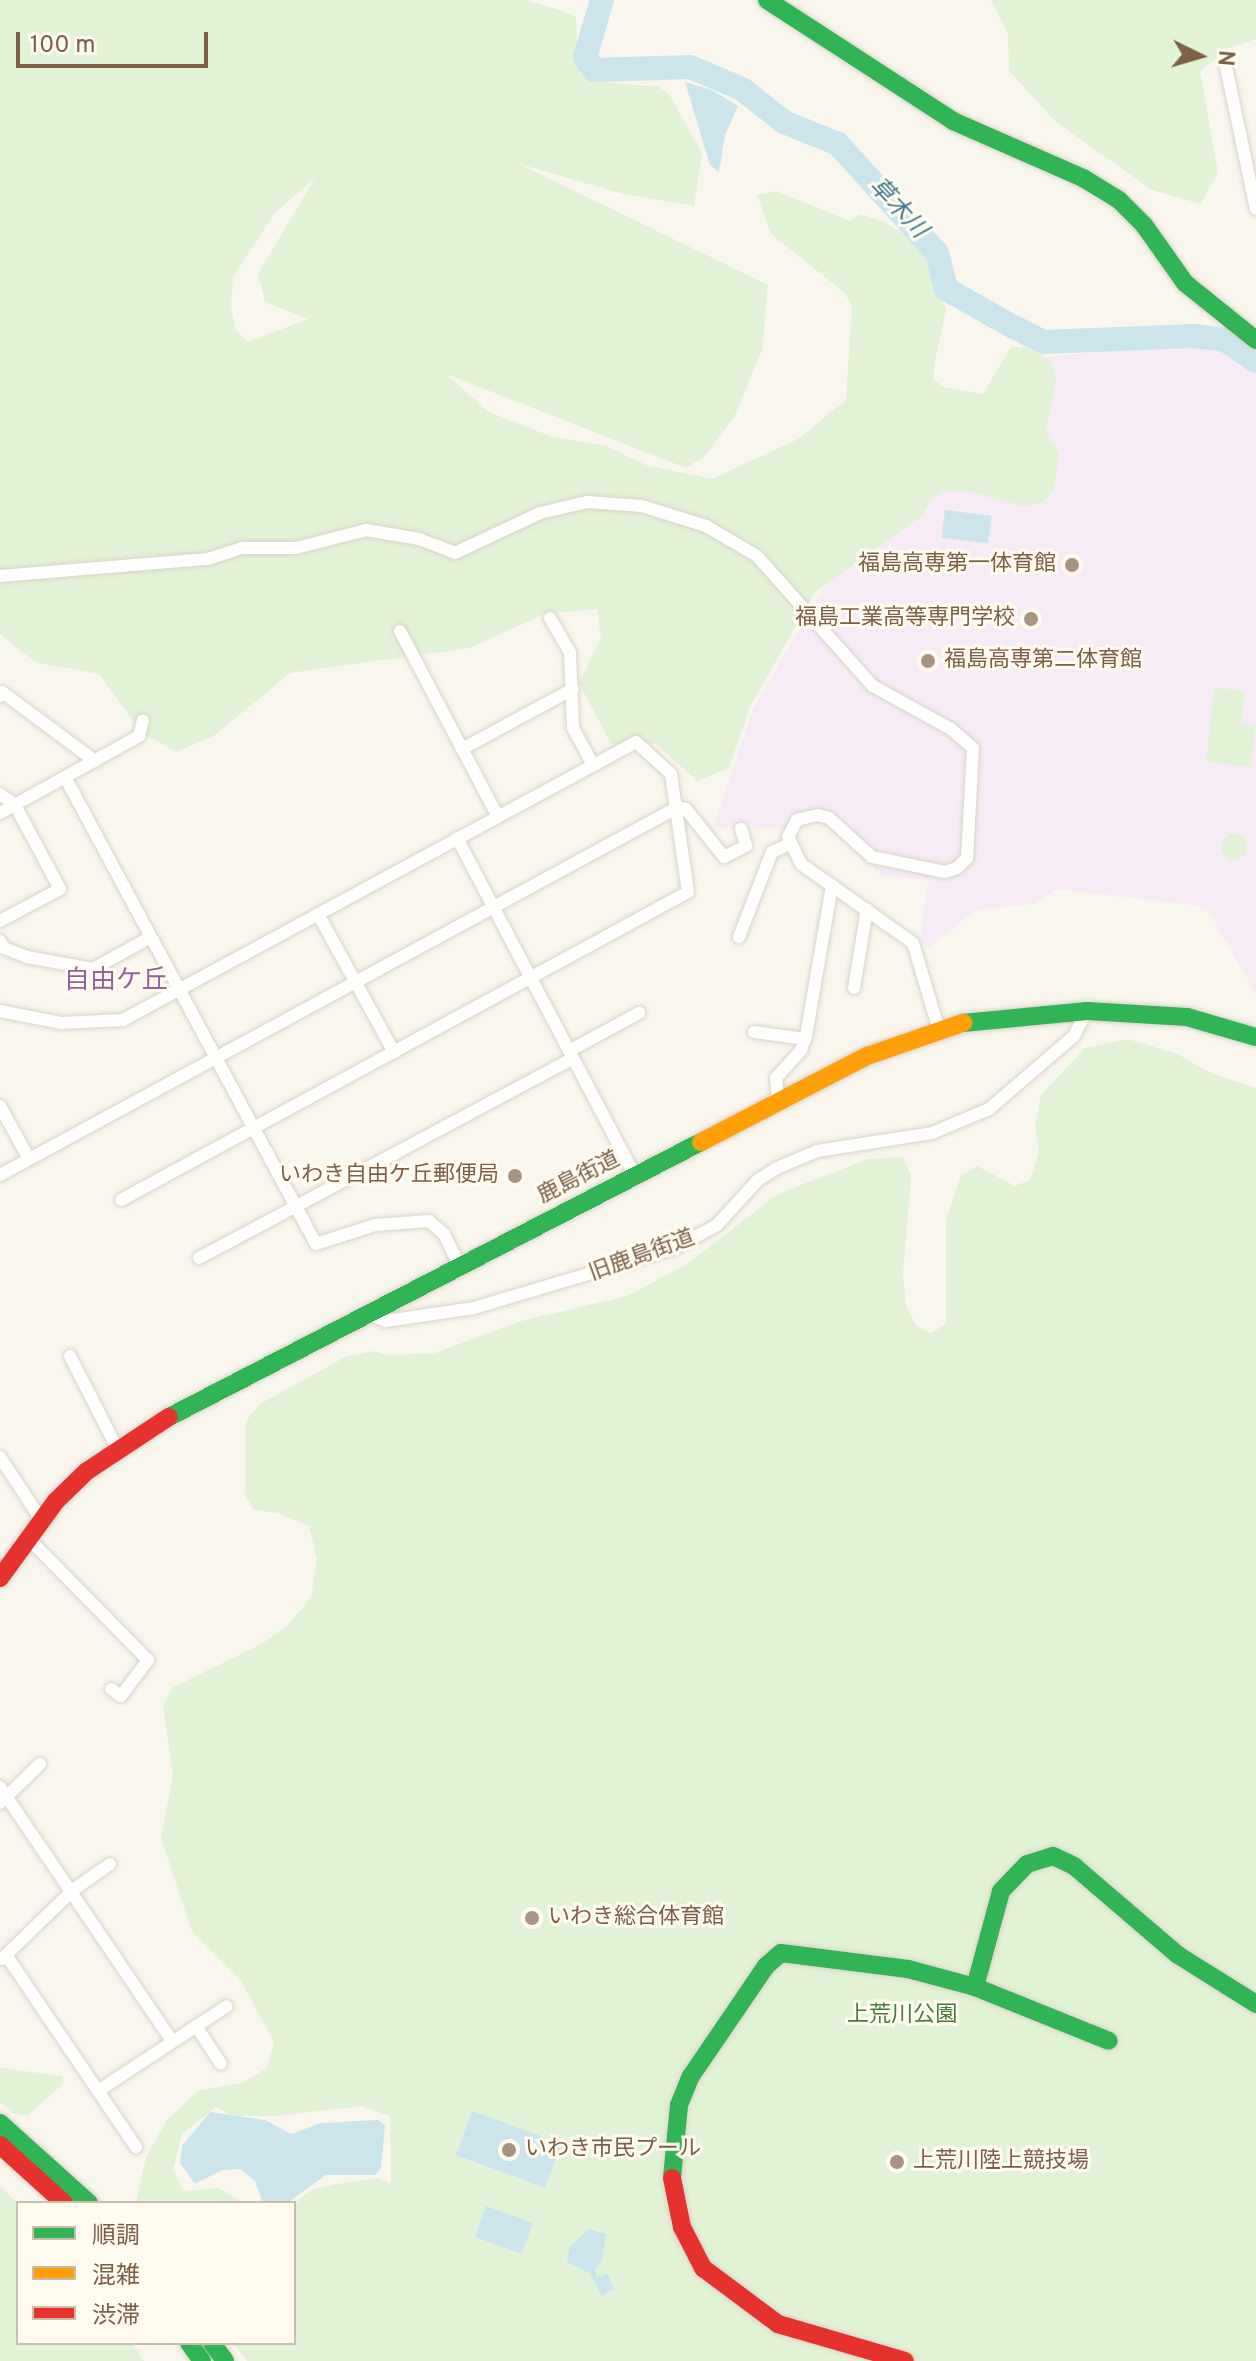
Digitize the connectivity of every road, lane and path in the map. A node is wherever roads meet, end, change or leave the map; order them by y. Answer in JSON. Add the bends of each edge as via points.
{"nodes":[{"id":1,"x":767,"y":0,"type":"edge"},
{"id":2,"x":1225,"y":62,"type":"dead end"},
{"id":3,"x":1256,"y":209,"type":"edge"},
{"id":4,"x":1256,"y":340,"type":"edge"},
{"id":5,"x":0,"y":576,"type":"edge"},
{"id":6,"x":550,"y":618,"type":"dead end"},
{"id":7,"x":400,"y":631,"type":"dead end"},
{"id":8,"x":573,"y":689,"type":"junction"},
{"id":9,"x":0,"y":696,"type":"edge"},
{"id":10,"x":143,"y":720,"type":"dead end"},
{"id":11,"x":462,"y":749,"type":"junction"},
{"id":12,"x":95,"y":761,"type":"junction"},
{"id":13,"x":593,"y":765,"type":"junction"},
{"id":14,"x":65,"y":777,"type":"junction"},
{"id":15,"x":0,"y":794,"type":"edge"},
{"id":16,"x":15,"y":805,"type":"junction"},
{"id":17,"x":678,"y":807,"type":"junction"},
{"id":18,"x":0,"y":813,"type":"edge"},
{"id":19,"x":498,"y":817,"type":"junction"},
{"id":20,"x":741,"y":829,"type":"dead end"},
{"id":21,"x":457,"y":838,"type":"junction"},
{"id":22,"x":788,"y":845,"type":"junction"},
{"id":23,"x":832,"y":885,"type":"junction"},
{"id":24,"x":493,"y":907,"type":"junction"},
{"id":25,"x":867,"y":909,"type":"junction"},
{"id":26,"x":318,"y":914,"type":"junction"},
{"id":27,"x":0,"y":921,"type":"edge"},
{"id":28,"x":151,"y":937,"type":"junction"},
{"id":29,"x":739,"y":937,"type":"dead end"},
{"id":30,"x":0,"y":941,"type":"edge"},
{"id":31,"x":530,"y":978,"type":"junction"},
{"id":32,"x":355,"y":982,"type":"junction"},
{"id":33,"x":854,"y":988,"type":"dead end"},
{"id":34,"x":179,"y":990,"type":"junction"},
{"id":35,"x":0,"y":1011,"type":"edge"},
{"id":36,"x":1087,"y":1011,"type":"junction"},
{"id":37,"x":639,"y":1013,"type":"dead end"},
{"id":38,"x":939,"y":1030,"type":"junction"},
{"id":39,"x":754,"y":1032,"type":"dead end"},
{"id":40,"x":1256,"y":1037,"type":"edge"},
{"id":41,"x":805,"y":1039,"type":"junction"},
{"id":42,"x":394,"y":1052,"type":"junction"},
{"id":43,"x":571,"y":1055,"type":"junction"},
{"id":44,"x":216,"y":1058,"type":"junction"},
{"id":45,"x":778,"y":1100,"type":"junction"},
{"id":46,"x":0,"y":1106,"type":"edge"},
{"id":47,"x":253,"y":1128,"type":"junction"},
{"id":48,"x":29,"y":1159,"type":"junction"},
{"id":49,"x":0,"y":1175,"type":"edge"},
{"id":50,"x":636,"y":1177,"type":"junction"},
{"id":51,"x":121,"y":1200,"type":"dead end"},
{"id":52,"x":296,"y":1207,"type":"junction"},
{"id":53,"x":199,"y":1258,"type":"dead end"},
{"id":54,"x":459,"y":1265,"type":"junction"},
{"id":55,"x":365,"y":1313,"type":"junction"},
{"id":56,"x":70,"y":1356,"type":"dead end"},
{"id":57,"x":118,"y":1450,"type":"junction"},
{"id":58,"x":0,"y":1457,"type":"edge"},
{"id":59,"x":42,"y":1521,"type":"junction"},
{"id":60,"x":29,"y":1539,"type":"junction"},
{"id":61,"x":0,"y":1578,"type":"edge"},
{"id":62,"x":111,"y":1689,"type":"dead end"},
{"id":63,"x":40,"y":1764,"type":"dead end"},
{"id":64,"x":3,"y":1795,"type":"edge"},
{"id":65,"x":110,"y":1864,"type":"dead end"},
{"id":66,"x":73,"y":1890,"type":"junction"},
{"id":67,"x":3,"y":1958,"type":"edge"},
{"id":68,"x":975,"y":1987,"type":"junction"},
{"id":69,"x":1256,"y":2004,"type":"edge"},
{"id":70,"x":227,"y":2006,"type":"dead end"},
{"id":71,"x":196,"y":2026,"type":"junction"},
{"id":72,"x":172,"y":2041,"type":"junction"},
{"id":73,"x":1109,"y":2041,"type":"dead end"},
{"id":74,"x":221,"y":2064,"type":"dead end"},
{"id":75,"x":98,"y":2091,"type":"junction"},
{"id":76,"x":0,"y":2123,"type":"edge"},
{"id":77,"x":0,"y":2145,"type":"edge"},
{"id":78,"x":136,"y":2147,"type":"dead end"},
{"id":79,"x":62,"y":2201,"type":"edge"},
{"id":80,"x":87,"y":2201,"type":"edge"},
{"id":81,"x":905,"y":2361,"type":"edge"}],
"edges":[{"from":1,"to":4,"type":"main road","via":[[966,128],[1083,178],[1119,200],[1144,225],[1185,283]]},
{"from":2,"to":3,"type":"street"},
{"from":5,"to":22,"type":"street","via":[[208,559],[242,548],[296,548],[366,530],[403,535],[455,553],[540,513],[587,502],[642,506],[677,516],[706,526],[757,556],[873,686],[951,729],[973,748],[967,858],[957,868],[945,872],[872,857],[829,818],[818,815],[797,820],[789,829]]},
{"from":6,"to":8,"type":"street","via":[[570,652]]},
{"from":7,"to":11,"type":"street"},
{"from":8,"to":11,"type":"street"},
{"from":8,"to":13,"type":"street","via":[[573,728]]},
{"from":9,"to":12,"type":"street","via":[[2,692]]},
{"from":10,"to":12,"type":"street","via":[[139,736]]},
{"from":11,"to":19,"type":"street"},
{"from":12,"to":14,"type":"street"},
{"from":13,"to":17,"type":"street","via":[[636,742],[671,774]]},
{"from":13,"to":19,"type":"street"},
{"from":14,"to":16,"type":"street"},
{"from":14,"to":28,"type":"street"},
{"from":15,"to":16,"type":"street"},
{"from":16,"to":18,"type":"street"},
{"from":16,"to":27,"type":"street","via":[[60,889]]},
{"from":17,"to":20,"type":"street","via":[[686,809],[724,857],[746,846]]},
{"from":17,"to":24,"type":"street"},
{"from":17,"to":31,"type":"street","via":[[688,892]]},
{"from":19,"to":21,"type":"street"},
{"from":21,"to":24,"type":"street"},
{"from":21,"to":26,"type":"street"},
{"from":22,"to":23,"type":"street","via":[[801,864]]},
{"from":22,"to":29,"type":"street","via":[[772,852]]},
{"from":23,"to":25,"type":"street"},
{"from":23,"to":41,"type":"street"},
{"from":24,"to":31,"type":"street"},
{"from":24,"to":32,"type":"street"},
{"from":25,"to":33,"type":"street"},
{"from":25,"to":38,"type":"street","via":[[913,943]]},
{"from":26,"to":32,"type":"street"},
{"from":26,"to":34,"type":"street"},
{"from":28,"to":30,"type":"street","via":[[93,969],[27,957]]},
{"from":28,"to":34,"type":"street"},
{"from":31,"to":42,"type":"street"},
{"from":31,"to":43,"type":"street"},
{"from":32,"to":42,"type":"street"},
{"from":32,"to":44,"type":"street"},
{"from":34,"to":35,"type":"street","via":[[123,1020],[61,1023]]},
{"from":34,"to":44,"type":"street"},
{"from":36,"to":38,"type":"main road","name":"鹿島街道"},
{"from":36,"to":40,"type":"main road","name":"鹿島街道","via":[[1187,1017]]},
{"from":36,"to":55,"type":"street","name":"旧鹿島街道","via":[[1074,1036],[989,1109],[932,1133],[799,1158],[758,1180],[717,1225],[675,1248],[474,1308],[386,1321]]},
{"from":37,"to":43,"type":"street"},
{"from":38,"to":45,"type":"main road","name":"鹿島街道","via":[[867,1056]]},
{"from":39,"to":41,"type":"street"},
{"from":41,"to":45,"type":"street","via":[[776,1078]]},
{"from":42,"to":47,"type":"street"},
{"from":43,"to":50,"type":"street"},
{"from":43,"to":52,"type":"street"},
{"from":44,"to":47,"type":"street"},
{"from":44,"to":48,"type":"street"},
{"from":45,"to":50,"type":"main road","name":"鹿島街道"},
{"from":46,"to":48,"type":"street"},
{"from":47,"to":51,"type":"street"},
{"from":47,"to":52,"type":"street"},
{"from":48,"to":49,"type":"street"},
{"from":50,"to":54,"type":"main road","name":"鹿島街道"},
{"from":52,"to":53,"type":"street"},
{"from":52,"to":54,"type":"street","via":[[316,1244],[375,1225],[429,1221],[444,1234]]},
{"from":54,"to":55,"type":"main road","name":"鹿島街道"},
{"from":55,"to":57,"type":"main road","name":"鹿島街道","via":[[165,1419]]},
{"from":56,"to":57,"type":"street"},
{"from":57,"to":59,"type":"main road","name":"鹿島街道","via":[[87,1471]]},
{"from":58,"to":59,"type":"street"},
{"from":59,"to":60,"type":"main road","name":"鹿島街道"},
{"from":60,"to":61,"type":"main road","name":"鹿島街道"},
{"from":60,"to":62,"type":"street","via":[[148,1660],[121,1696]]},
{"from":63,"to":64,"type":"street"},
{"from":64,"to":66,"type":"street"},
{"from":65,"to":66,"type":"street"},
{"from":66,"to":67,"type":"street"},
{"from":66,"to":72,"type":"street"},
{"from":67,"to":75,"type":"street"},
{"from":68,"to":69,"type":"main road","via":[[1001,1891],[1027,1864],[1053,1856],[1074,1866],[1178,1955]]},
{"from":68,"to":73,"type":"main road"},
{"from":68,"to":81,"type":"main road","via":[[820,1953],[781,1953],[766,1966],[691,2076],[673,2135],[670,2167],[682,2227],[716,2282],[778,2324]]},
{"from":70,"to":71,"type":"street"},
{"from":71,"to":72,"type":"street"},
{"from":71,"to":74,"type":"street"},
{"from":72,"to":75,"type":"street"},
{"from":75,"to":78,"type":"street"},
{"from":76,"to":80,"type":"main road"},
{"from":77,"to":79,"type":"main road"}]}
